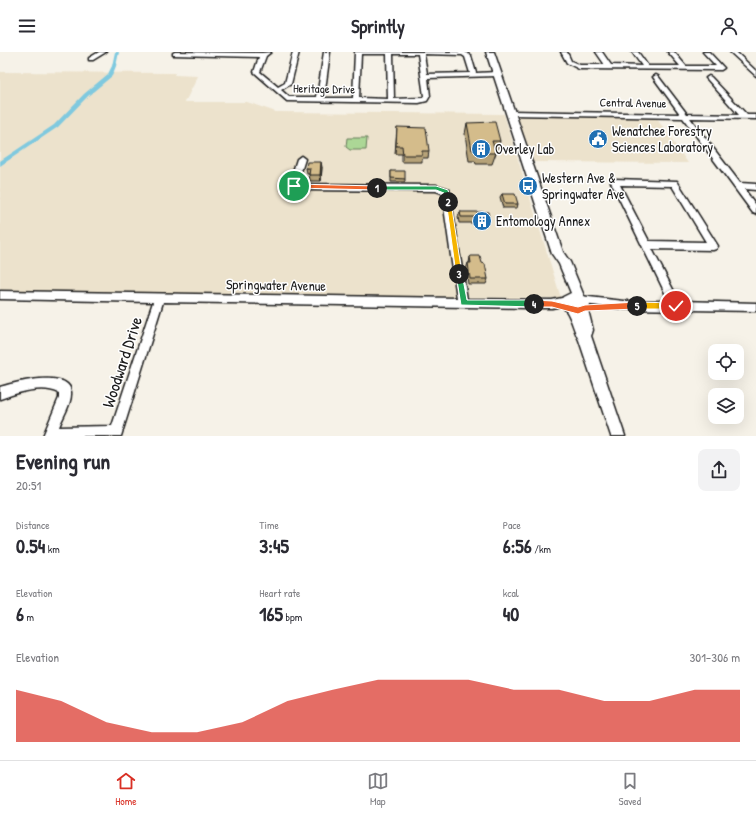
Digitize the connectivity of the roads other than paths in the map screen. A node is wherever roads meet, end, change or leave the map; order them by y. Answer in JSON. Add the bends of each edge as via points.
{"nodes":[{"id":1,"x":103,"y":52,"type":"edge"},
{"id":2,"x":296,"y":52,"type":"edge"},
{"id":3,"x":327,"y":52,"type":"edge"},
{"id":4,"x":359,"y":52,"type":"edge"},
{"id":5,"x":390,"y":52,"type":"edge"},
{"id":6,"x":421,"y":52,"type":"edge"},
{"id":7,"x":490,"y":52,"type":"edge"},
{"id":8,"x":564,"y":52,"type":"edge"},
{"id":9,"x":599,"y":52,"type":"edge"},
{"id":10,"x":635,"y":52,"type":"edge"},
{"id":11,"x":671,"y":52,"type":"edge"},
{"id":12,"x":706,"y":52,"type":"edge"},
{"id":13,"x":733,"y":52,"type":"edge"},
{"id":14,"x":175,"y":54,"type":"dead end"},
{"id":15,"x":248,"y":54,"type":"edge"},
{"id":16,"x":265,"y":54,"type":"edge"},
{"id":17,"x":91,"y":59,"type":"dead end"},
{"id":18,"x":609,"y":67,"type":"junction"},
{"id":19,"x":646,"y":67,"type":"junction"},
{"id":20,"x":684,"y":67,"type":"junction"},
{"id":21,"x":473,"y":74,"type":"junction"},
{"id":22,"x":498,"y":74,"type":"junction"},
{"id":23,"x":756,"y":74,"type":"edge"},
{"id":24,"x":424,"y":76,"type":"junction"},
{"id":25,"x":656,"y":77,"type":"dead end"},
{"id":26,"x":709,"y":78,"type":"dead end"},
{"id":27,"x":277,"y":90,"type":"junction"},
{"id":28,"x":320,"y":100,"type":"junction"},
{"id":29,"x":356,"y":100,"type":"junction"},
{"id":30,"x":391,"y":101,"type":"junction"},
{"id":31,"x":511,"y":113,"type":"junction"},
{"id":32,"x":683,"y":115,"type":"junction"},
{"id":33,"x":744,"y":116,"type":"junction"},
{"id":34,"x":756,"y":116,"type":"edge"},
{"id":35,"x":301,"y":159,"type":"dead end"},
{"id":36,"x":737,"y":186,"type":"junction"},
{"id":37,"x":756,"y":187,"type":"edge"},
{"id":38,"x":756,"y":211,"type":"edge"},
{"id":39,"x":646,"y":245,"type":"junction"},
{"id":40,"x":0,"y":296,"type":"edge"},
{"id":41,"x":160,"y":297,"type":"junction"},
{"id":42,"x":463,"y":303,"type":"junction"},
{"id":43,"x":575,"y":304,"type":"junction"},
{"id":44,"x":676,"y":306,"type":"junction"},
{"id":45,"x":756,"y":307,"type":"edge"},
{"id":46,"x":0,"y":393,"type":"edge"},
{"id":47,"x":49,"y":434,"type":"edge"},
{"id":48,"x":116,"y":434,"type":"edge"},
{"id":49,"x":618,"y":436,"type":"edge"}],
"edges":[{"from":1,"to":17,"type":"street"},
{"from":2,"to":27,"type":"street","via":[[288,84]]},
{"from":3,"to":28,"type":"street"},
{"from":4,"to":5,"type":"street"},
{"from":4,"to":29,"type":"street"},
{"from":5,"to":6,"type":"street"},
{"from":5,"to":30,"type":"street"},
{"from":6,"to":21,"type":"street","via":[[464,53],[468,56]]},
{"from":6,"to":24,"type":"street"},
{"from":7,"to":22,"type":"main road"},
{"from":8,"to":18,"type":"street","via":[[569,62],[576,66]]},
{"from":9,"to":18,"type":"street"},
{"from":10,"to":19,"type":"street"},
{"from":11,"to":20,"type":"street"},
{"from":12,"to":20,"type":"street","via":[[721,68]]},
{"from":13,"to":23,"type":"street"},
{"from":14,"to":15,"type":"street"},
{"from":15,"to":16,"type":"street"},
{"from":16,"to":27,"type":"street","name":"Heritage Drive","via":[[257,72]]},
{"from":18,"to":19,"type":"street"},
{"from":19,"to":20,"type":"street"},
{"from":21,"to":22,"type":"street"},
{"from":21,"to":24,"type":"street"},
{"from":22,"to":31,"type":"main road"},
{"from":24,"to":30,"type":"street","name":"Heritage Drive","via":[[425,100]]},
{"from":25,"to":32,"type":"street"},
{"from":26,"to":33,"type":"street"},
{"from":27,"to":28,"type":"street","name":"Heritage Drive","via":[[289,100]]},
{"from":28,"to":29,"type":"street","name":"Heritage Drive"},
{"from":29,"to":30,"type":"street","name":"Heritage Drive"},
{"from":31,"to":32,"type":"street","name":"Central Avenue"},
{"from":31,"to":43,"type":"main road","via":[[558,254],[558,263]]},
{"from":32,"to":33,"type":"street","name":"Central Avenue"},
{"from":32,"to":36,"type":"street"},
{"from":33,"to":34,"type":"street","name":"Central Avenue"},
{"from":35,"to":42,"type":"street","via":[[293,184],[295,187],[436,188],[446,191]]},
{"from":36,"to":37,"type":"street"},
{"from":36,"to":38,"type":"street"},
{"from":39,"to":39,"type":"street","via":[[642,238],[614,182],[674,183],[713,246]]},
{"from":39,"to":44,"type":"street"},
{"from":40,"to":41,"type":"street","name":"Springwater Avenue"},
{"from":41,"to":42,"type":"street","name":"Springwater Avenue"},
{"from":41,"to":48,"type":"street","name":"Woodward Drive"},
{"from":42,"to":43,"type":"street","name":"Springwater Avenue"},
{"from":43,"to":44,"type":"street","name":"Springwater Avenue"},
{"from":43,"to":49,"type":"main road","via":[[580,330],[585,337]]},
{"from":44,"to":45,"type":"street","name":"Springwater Avenue"},
{"from":46,"to":47,"type":"street","via":[[29,386],[59,385],[65,390],[66,398]]},
{"from":47,"to":48,"type":"street"}]}
